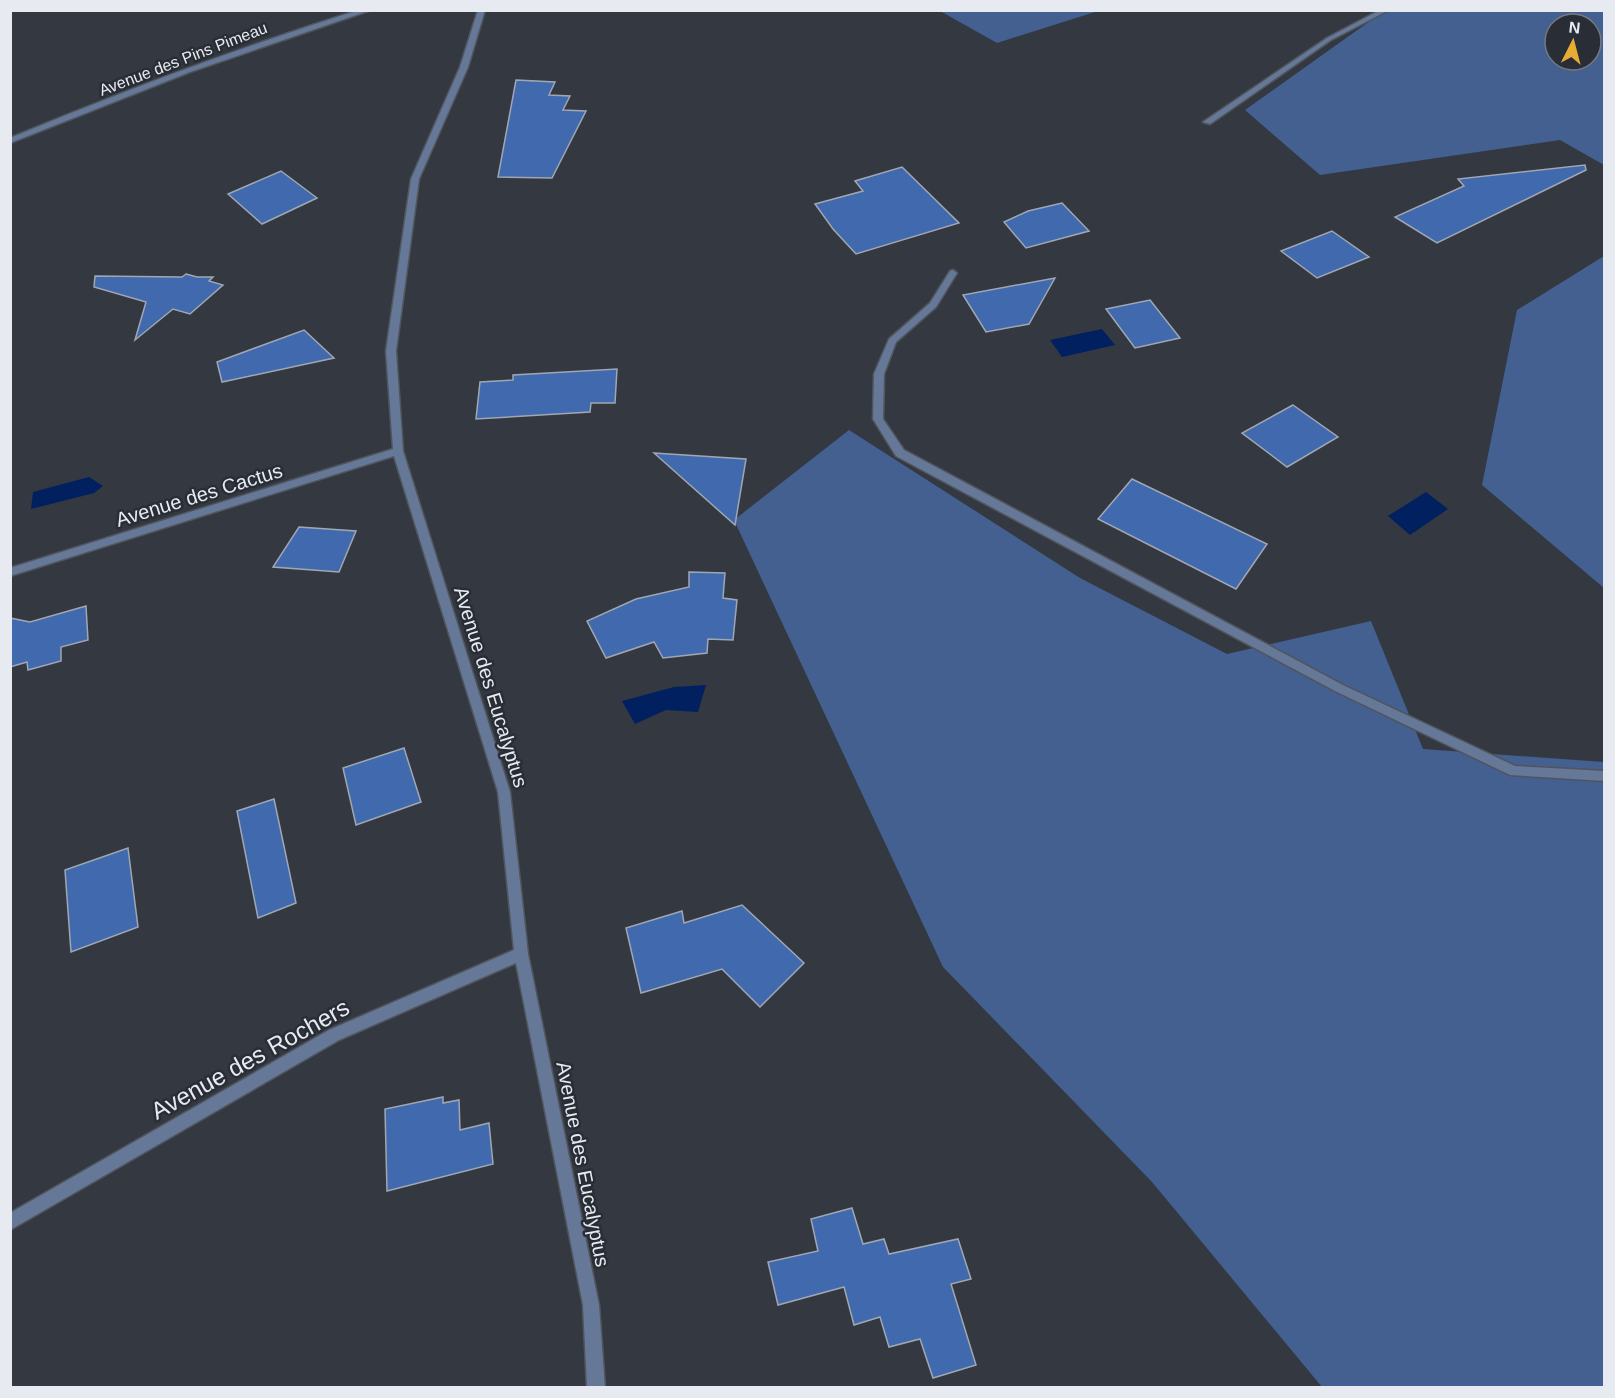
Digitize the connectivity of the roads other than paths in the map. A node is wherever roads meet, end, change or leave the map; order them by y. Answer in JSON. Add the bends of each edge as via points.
{"nodes":[{"id":1,"x":368,"y":10,"type":"edge"},
{"id":2,"x":482,"y":10,"type":"edge"},
{"id":3,"x":1386,"y":10,"type":"edge"},
{"id":4,"x":1207,"y":122,"type":"dead end"},
{"id":5,"x":10,"y":141,"type":"edge"},
{"id":6,"x":953,"y":273,"type":"dead end"},
{"id":7,"x":398,"y":451,"type":"junction"},
{"id":8,"x":10,"y":572,"type":"edge"},
{"id":9,"x":1605,"y":776,"type":"edge"},
{"id":10,"x":521,"y":954,"type":"junction"},
{"id":11,"x":10,"y":1222,"type":"edge"},
{"id":12,"x":596,"y":1388,"type":"edge"}],
"edges":[{"from":1,"to":5,"type":"street","name":"Avenue des Pins Pimeau","via":[[290,34]]},
{"from":2,"to":7,"type":"street","name":"Avenue des Eucalyptus","via":[[464,67],[414,178],[391,351]]},
{"from":3,"to":4,"type":"street","via":[[1329,39]]},
{"from":6,"to":9,"type":"street","via":[[933,305],[892,341],[879,374],[878,419],[900,453],[1339,688],[1514,771]]},
{"from":7,"to":8,"type":"street","name":"Avenue des Cactus"},
{"from":7,"to":10,"type":"street","name":"Avenue des Eucalyptus","via":[[504,792]]},
{"from":10,"to":11,"type":"street","name":"Avenue des Rochers","via":[[334,1035]]},
{"from":10,"to":12,"type":"street","name":"Avenue des Eucalyptus","via":[[591,1305]]}]}
